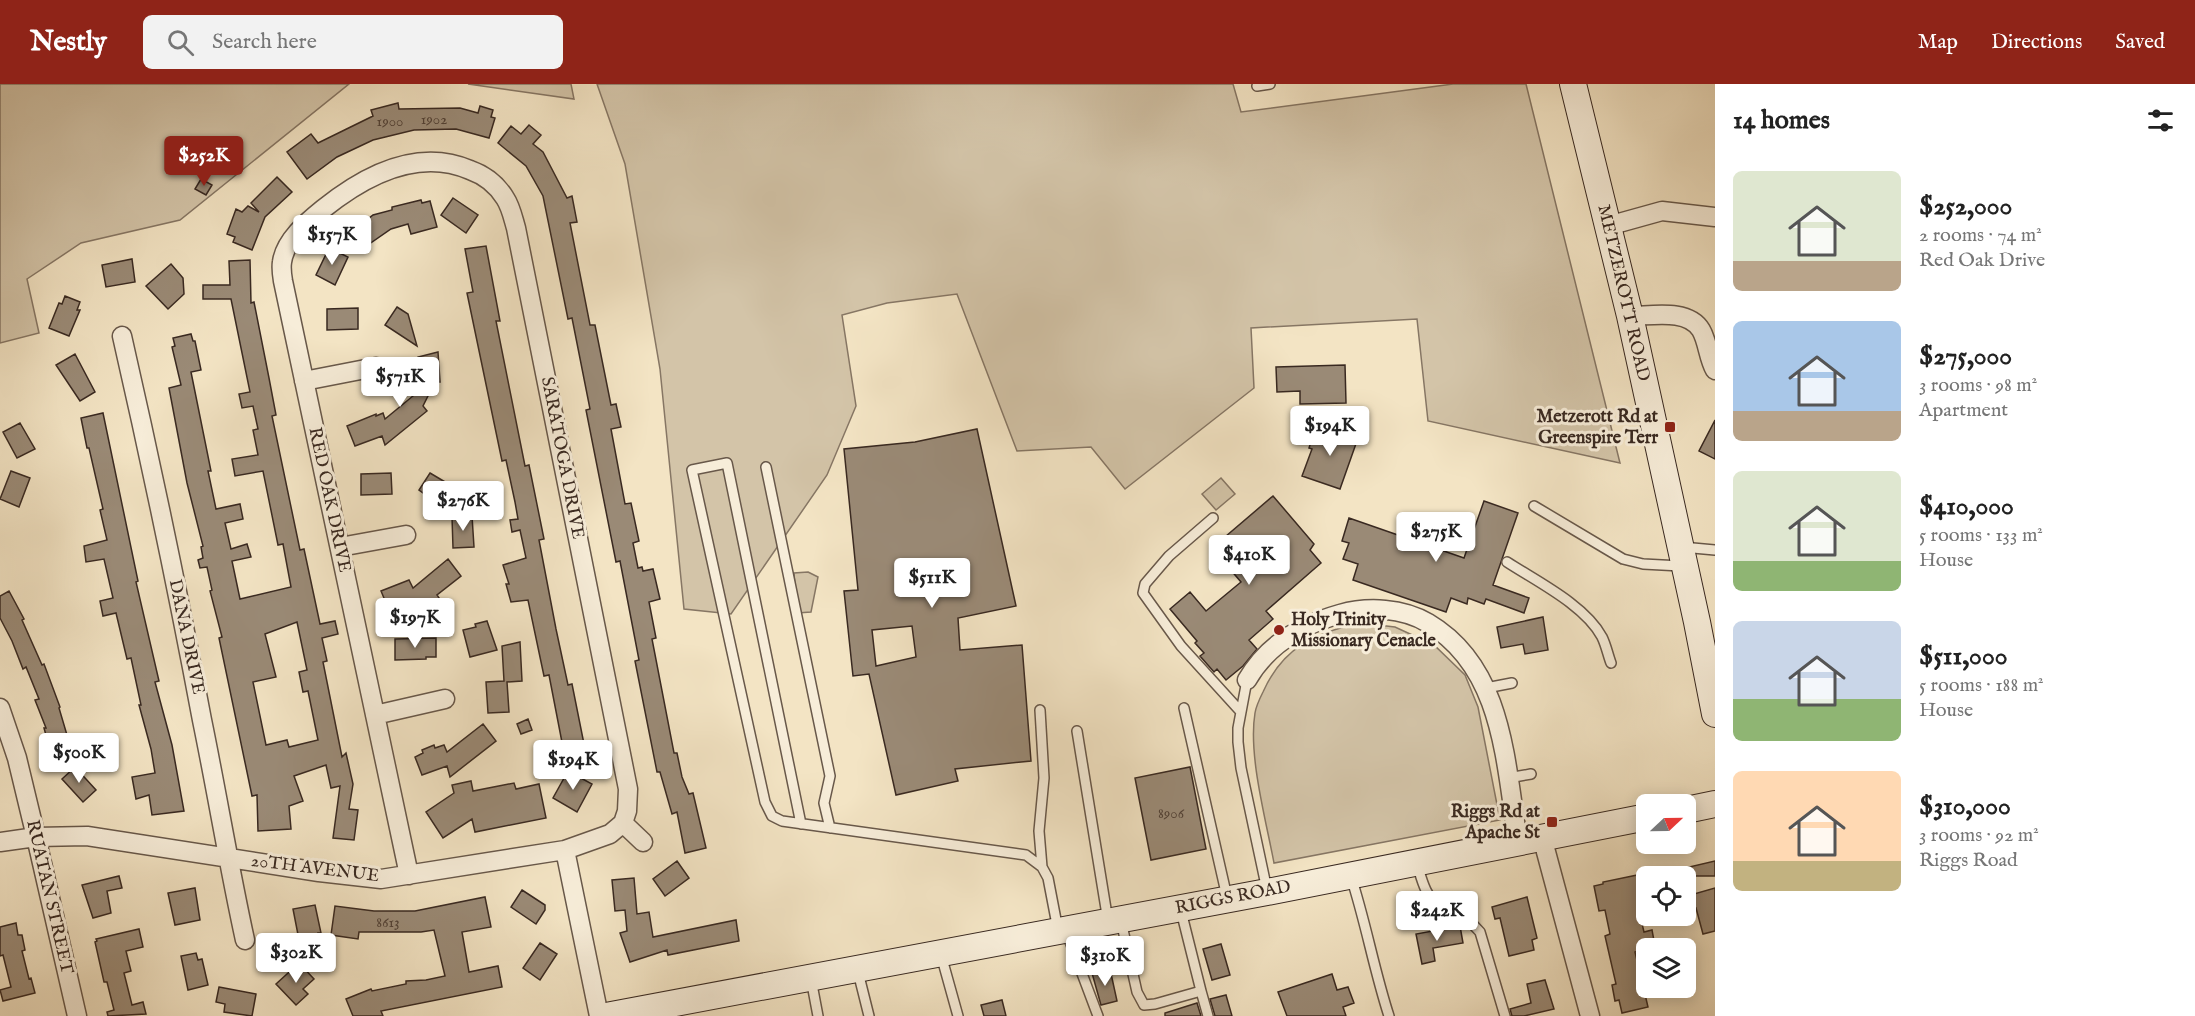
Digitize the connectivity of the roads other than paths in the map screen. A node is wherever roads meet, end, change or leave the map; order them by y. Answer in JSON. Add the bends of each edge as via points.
{"nodes":[{"id":1,"x":1270,"y":84,"type":"edge"},
{"id":2,"x":1573,"y":84,"type":"edge"},
{"id":3,"x":1257,"y":86,"type":"dead end"},
{"id":4,"x":384,"y":171,"type":"joint"},
{"id":5,"x":1715,"y":217,"type":"edge"},
{"id":6,"x":1608,"y":226,"type":"junction"},
{"id":7,"x":1630,"y":316,"type":"junction"},
{"id":8,"x":122,"y":336,"type":"dead end"},
{"id":9,"x":376,"y":367,"type":"dead end"},
{"id":10,"x":1715,"y":370,"type":"edge"},
{"id":11,"x":304,"y":381,"type":"junction"},
{"id":12,"x":766,"y":467,"type":"dead end"},
{"id":13,"x":1534,"y":506,"type":"dead end"},
{"id":14,"x":1213,"y":518,"type":"dead end"},
{"id":15,"x":406,"y":535,"type":"dead end"},
{"id":16,"x":339,"y":547,"type":"junction"},
{"id":17,"x":1715,"y":550,"type":"edge"},
{"id":18,"x":1683,"y":557,"type":"junction"},
{"id":19,"x":1507,"y":562,"type":"dead end"},
{"id":20,"x":1710,"y":658,"type":"edge"},
{"id":21,"x":1611,"y":663,"type":"dead end"},
{"id":22,"x":1247,"y":680,"type":"joint"},
{"id":23,"x":1512,"y":683,"type":"dead end"},
{"id":24,"x":1486,"y":688,"type":"junction"},
{"id":25,"x":446,"y":699,"type":"dead end"},
{"id":26,"x":0,"y":708,"type":"edge"},
{"id":27,"x":1184,"y":708,"type":"dead end"},
{"id":28,"x":1040,"y":710,"type":"dead end"},
{"id":29,"x":1241,"y":712,"type":"junction"},
{"id":30,"x":1715,"y":714,"type":"edge"},
{"id":31,"x":375,"y":715,"type":"junction"},
{"id":32,"x":1077,"y":731,"type":"dead end"},
{"id":33,"x":1531,"y":774,"type":"dead end"},
{"id":34,"x":1508,"y":778,"type":"junction"},
{"id":35,"x":1715,"y":804,"type":"edge"},
{"id":36,"x":1696,"y":808,"type":"edge"},
{"id":37,"x":1636,"y":819,"type":"edge"},
{"id":38,"x":623,"y":823,"type":"junction"},
{"id":39,"x":801,"y":824,"type":"junction"},
{"id":40,"x":830,"y":828,"type":"junction"},
{"id":41,"x":36,"y":837,"type":"junction"},
{"id":42,"x":1530,"y":839,"type":"junction"},
{"id":43,"x":0,"y":842,"type":"edge"},
{"id":44,"x":644,"y":842,"type":"dead end"},
{"id":45,"x":565,"y":850,"type":"junction"},
{"id":46,"x":227,"y":858,"type":"junction"},
{"id":47,"x":1417,"y":862,"type":"junction"},
{"id":48,"x":1042,"y":867,"type":"junction"},
{"id":49,"x":409,"y":875,"type":"junction"},
{"id":50,"x":1351,"y":875,"type":"junction"},
{"id":51,"x":1268,"y":892,"type":"junction"},
{"id":52,"x":1227,"y":899,"type":"junction"},
{"id":53,"x":1181,"y":908,"type":"junction"},
{"id":54,"x":1114,"y":920,"type":"junction"},
{"id":55,"x":1062,"y":929,"type":"junction"},
{"id":56,"x":245,"y":940,"type":"dead end"},
{"id":57,"x":940,"y":953,"type":"junction"},
{"id":58,"x":857,"y":968,"type":"junction"},
{"id":59,"x":810,"y":977,"type":"junction"},
{"id":60,"x":1201,"y":991,"type":"junction"},
{"id":61,"x":77,"y":1016,"type":"edge"},
{"id":62,"x":599,"y":1016,"type":"edge"},
{"id":63,"x":606,"y":1016,"type":"edge"},
{"id":64,"x":818,"y":1016,"type":"edge"},
{"id":65,"x":869,"y":1016,"type":"edge"},
{"id":66,"x":958,"y":1016,"type":"edge"},
{"id":67,"x":1098,"y":1016,"type":"edge"},
{"id":68,"x":1208,"y":1016,"type":"edge"},
{"id":69,"x":1389,"y":1016,"type":"edge"},
{"id":70,"x":1505,"y":1016,"type":"edge"},
{"id":71,"x":1590,"y":1016,"type":"edge"}],
"edges":[{"from":1,"to":3,"type":"lane"},
{"from":2,"to":6,"type":"main road","name":"METZEROTT ROAD"},
{"from":4,"to":11,"type":"street","name":"RED OAK DRIVE","via":[[354,186],[310,220],[297,233],[282,262]]},
{"from":4,"to":38,"type":"street","name":"SARATOGA DRIVE","via":[[418,162],[459,165],[491,182],[509,206],[628,789]]},
{"from":5,"to":6,"type":"street","via":[[1662,211]]},
{"from":6,"to":7,"type":"main road","name":"METZEROTT ROAD"},
{"from":7,"to":10,"type":"street","via":[[1673,315],[1690,319],[1701,330]]},
{"from":7,"to":18,"type":"main road","name":"METZEROTT ROAD"},
{"from":8,"to":46,"type":"street","name":"DANA DRIVE"},
{"from":9,"to":11,"type":"street"},
{"from":11,"to":16,"type":"street","name":"RED OAK DRIVE"},
{"from":12,"to":40,"type":"lane","via":[[830,776],[824,803]]},
{"from":13,"to":18,"type":"lane","via":[[1623,559],[1643,564]]},
{"from":14,"to":29,"type":"lane","via":[[1169,556],[1145,584],[1143,593],[1181,646]]},
{"from":15,"to":16,"type":"street"},
{"from":16,"to":31,"type":"street","name":"RED OAK DRIVE"},
{"from":17,"to":18,"type":"lane"},
{"from":18,"to":20,"type":"main road","name":"METZEROTT ROAD"},
{"from":19,"to":21,"type":"lane","via":[[1584,615],[1602,636]]},
{"from":20,"to":30,"type":"main road","name":"METZEROTT ROAD"},
{"from":22,"to":24,"type":"street","via":[[1259,662],[1289,635],[1326,618],[1375,609],[1420,618],[1449,637],[1473,664]]},
{"from":22,"to":29,"type":"lane"},
{"from":23,"to":24,"type":"lane"},
{"from":24,"to":34,"type":"street"},
{"from":25,"to":31,"type":"street"},
{"from":26,"to":41,"type":"street","name":"RUATAN STREET"},
{"from":27,"to":52,"type":"lane"},
{"from":28,"to":48,"type":"lane","via":[[1044,778],[1039,831]]},
{"from":29,"to":51,"type":"lane","via":[[1241,768]]},
{"from":31,"to":49,"type":"street","name":"RED OAK DRIVE"},
{"from":32,"to":54,"type":"lane"},
{"from":33,"to":34,"type":"lane"},
{"from":34,"to":42,"type":"street"},
{"from":35,"to":36,"type":"main road"},
{"from":37,"to":42,"type":"main road","name":"RIGGS ROAD"},
{"from":38,"to":44,"type":"street"},
{"from":38,"to":45,"type":"street","name":"20TH AVENUE","via":[[610,834]]},
{"from":39,"to":39,"type":"lane","via":[[772,816],[765,802],[692,470],[727,463]]},
{"from":39,"to":40,"type":"lane"},
{"from":40,"to":48,"type":"lane","via":[[1026,855]]},
{"from":41,"to":43,"type":"street","name":"20TH AVENUE"},
{"from":41,"to":46,"type":"street","name":"20TH AVENUE","via":[[87,837]]},
{"from":41,"to":61,"type":"street","name":"RUATAN STREET"},
{"from":42,"to":47,"type":"main road","name":"RIGGS ROAD"},
{"from":42,"to":71,"type":"street"},
{"from":45,"to":49,"type":"street","name":"20TH AVENUE"},
{"from":45,"to":62,"type":"street"},
{"from":46,"to":49,"type":"street","name":"20TH AVENUE","via":[[364,878]]},
{"from":46,"to":56,"type":"street","name":"DANA DRIVE"},
{"from":47,"to":50,"type":"main road","name":"RIGGS ROAD"},
{"from":47,"to":70,"type":"lane","via":[[1430,897],[1480,932]]},
{"from":48,"to":55,"type":"lane"},
{"from":50,"to":51,"type":"main road","name":"RIGGS ROAD"},
{"from":50,"to":69,"type":"lane"},
{"from":51,"to":52,"type":"main road","name":"RIGGS ROAD"},
{"from":52,"to":53,"type":"main road","name":"RIGGS ROAD"},
{"from":53,"to":54,"type":"main road","name":"RIGGS ROAD"},
{"from":53,"to":60,"type":"lane"},
{"from":54,"to":55,"type":"main road","name":"RIGGS ROAD"},
{"from":54,"to":60,"type":"lane","via":[[1144,1005]]},
{"from":55,"to":57,"type":"main road","name":"RIGGS ROAD"},
{"from":55,"to":67,"type":"lane"},
{"from":57,"to":58,"type":"main road","name":"RIGGS ROAD"},
{"from":57,"to":66,"type":"lane"},
{"from":58,"to":59,"type":"main road","name":"RIGGS ROAD"},
{"from":58,"to":65,"type":"lane"},
{"from":59,"to":63,"type":"main road","name":"RIGGS ROAD"},
{"from":59,"to":64,"type":"lane"},
{"from":60,"to":68,"type":"lane"}]}
